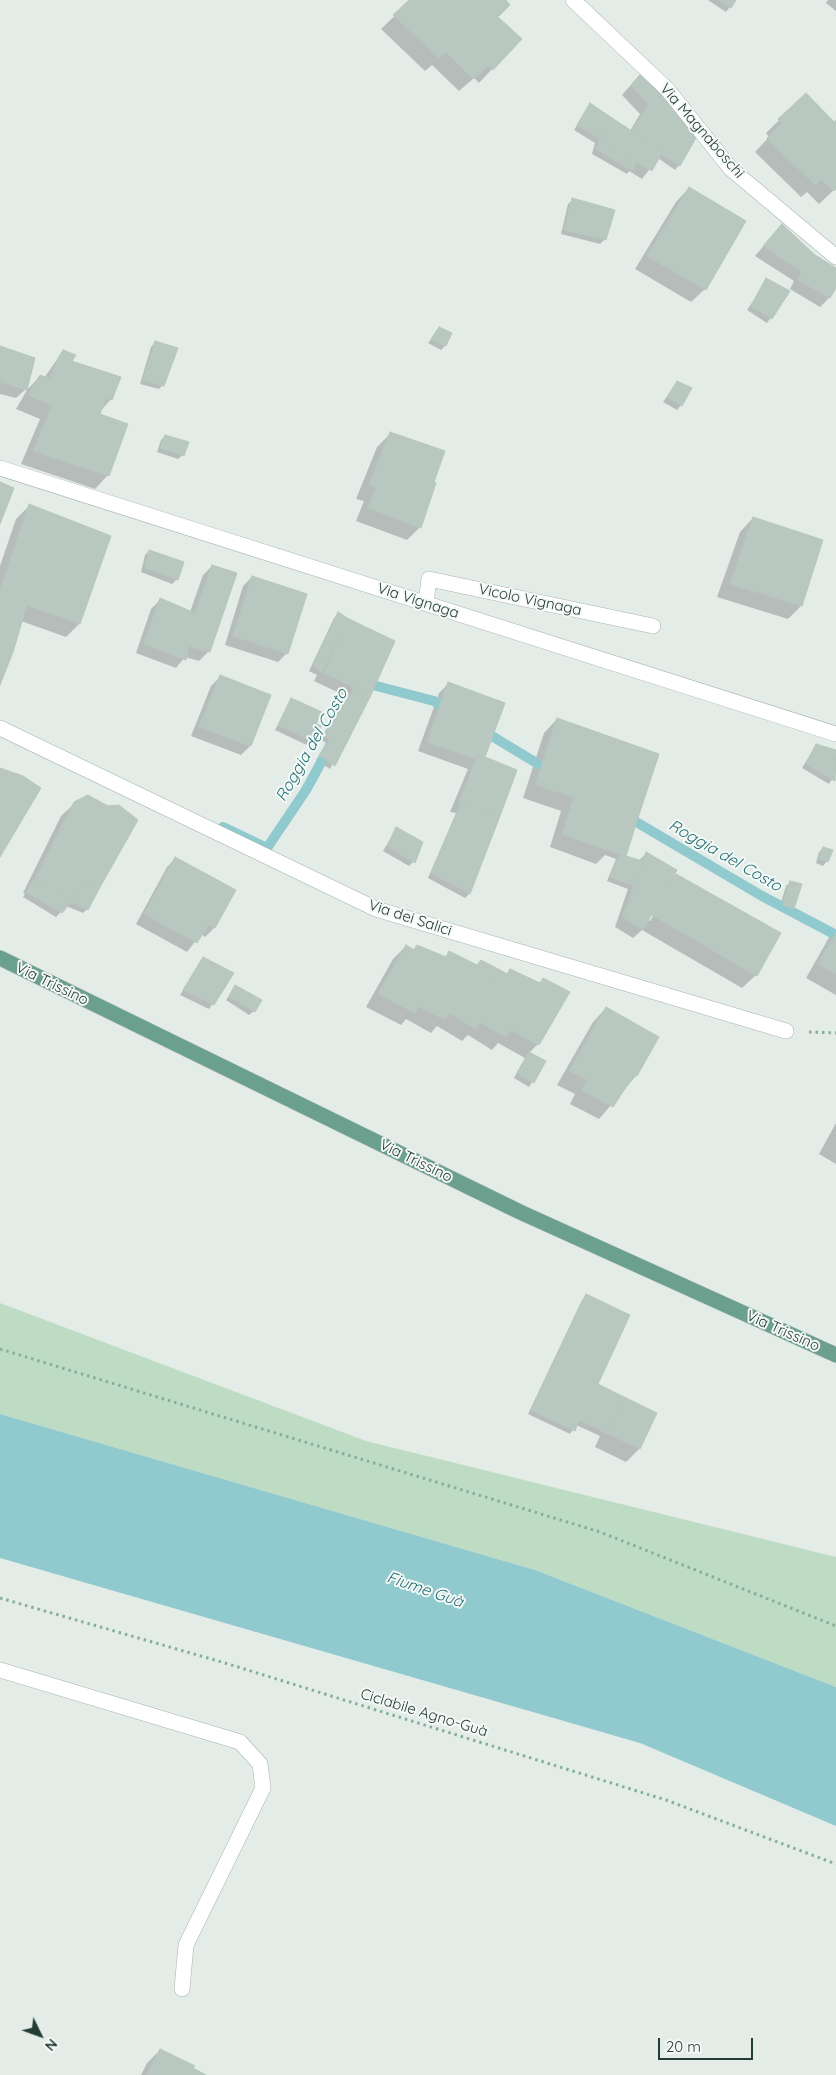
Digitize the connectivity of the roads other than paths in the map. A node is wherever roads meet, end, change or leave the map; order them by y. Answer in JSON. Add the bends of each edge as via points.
{"nodes":[{"id":1,"x":573,"y":0,"type":"edge"},
{"id":2,"x":836,"y":257,"type":"edge"},
{"id":3,"x":0,"y":468,"type":"edge"},
{"id":4,"x":426,"y":603,"type":"junction"},
{"id":5,"x":654,"y":626,"type":"dead end"},
{"id":6,"x":0,"y":728,"type":"edge"},
{"id":7,"x":836,"y":734,"type":"edge"},
{"id":8,"x":0,"y":958,"type":"edge"},
{"id":9,"x":786,"y":1031,"type":"dead end"},
{"id":10,"x":836,"y":1355,"type":"edge"},
{"id":11,"x":0,"y":1670,"type":"edge"},
{"id":12,"x":182,"y":1989,"type":"dead end"}],
"edges":[{"from":1,"to":2,"type":"street","name":"Via Magnaboschi","via":[[667,90],[731,169]]},
{"from":3,"to":4,"type":"street","name":"Via Vignaga"},
{"from":4,"to":5,"type":"street","name":"Vicolo Vignaga","via":[[429,579]]},
{"from":4,"to":7,"type":"street","name":"Via Vignaga"},
{"from":6,"to":9,"type":"street","name":"Via dei Salici","via":[[376,909]]},
{"from":8,"to":10,"type":"main road","name":"Via Trissino","via":[[520,1212]]},
{"from":11,"to":12,"type":"street","via":[[240,1742],[260,1764],[263,1788],[186,1945]]}]}
